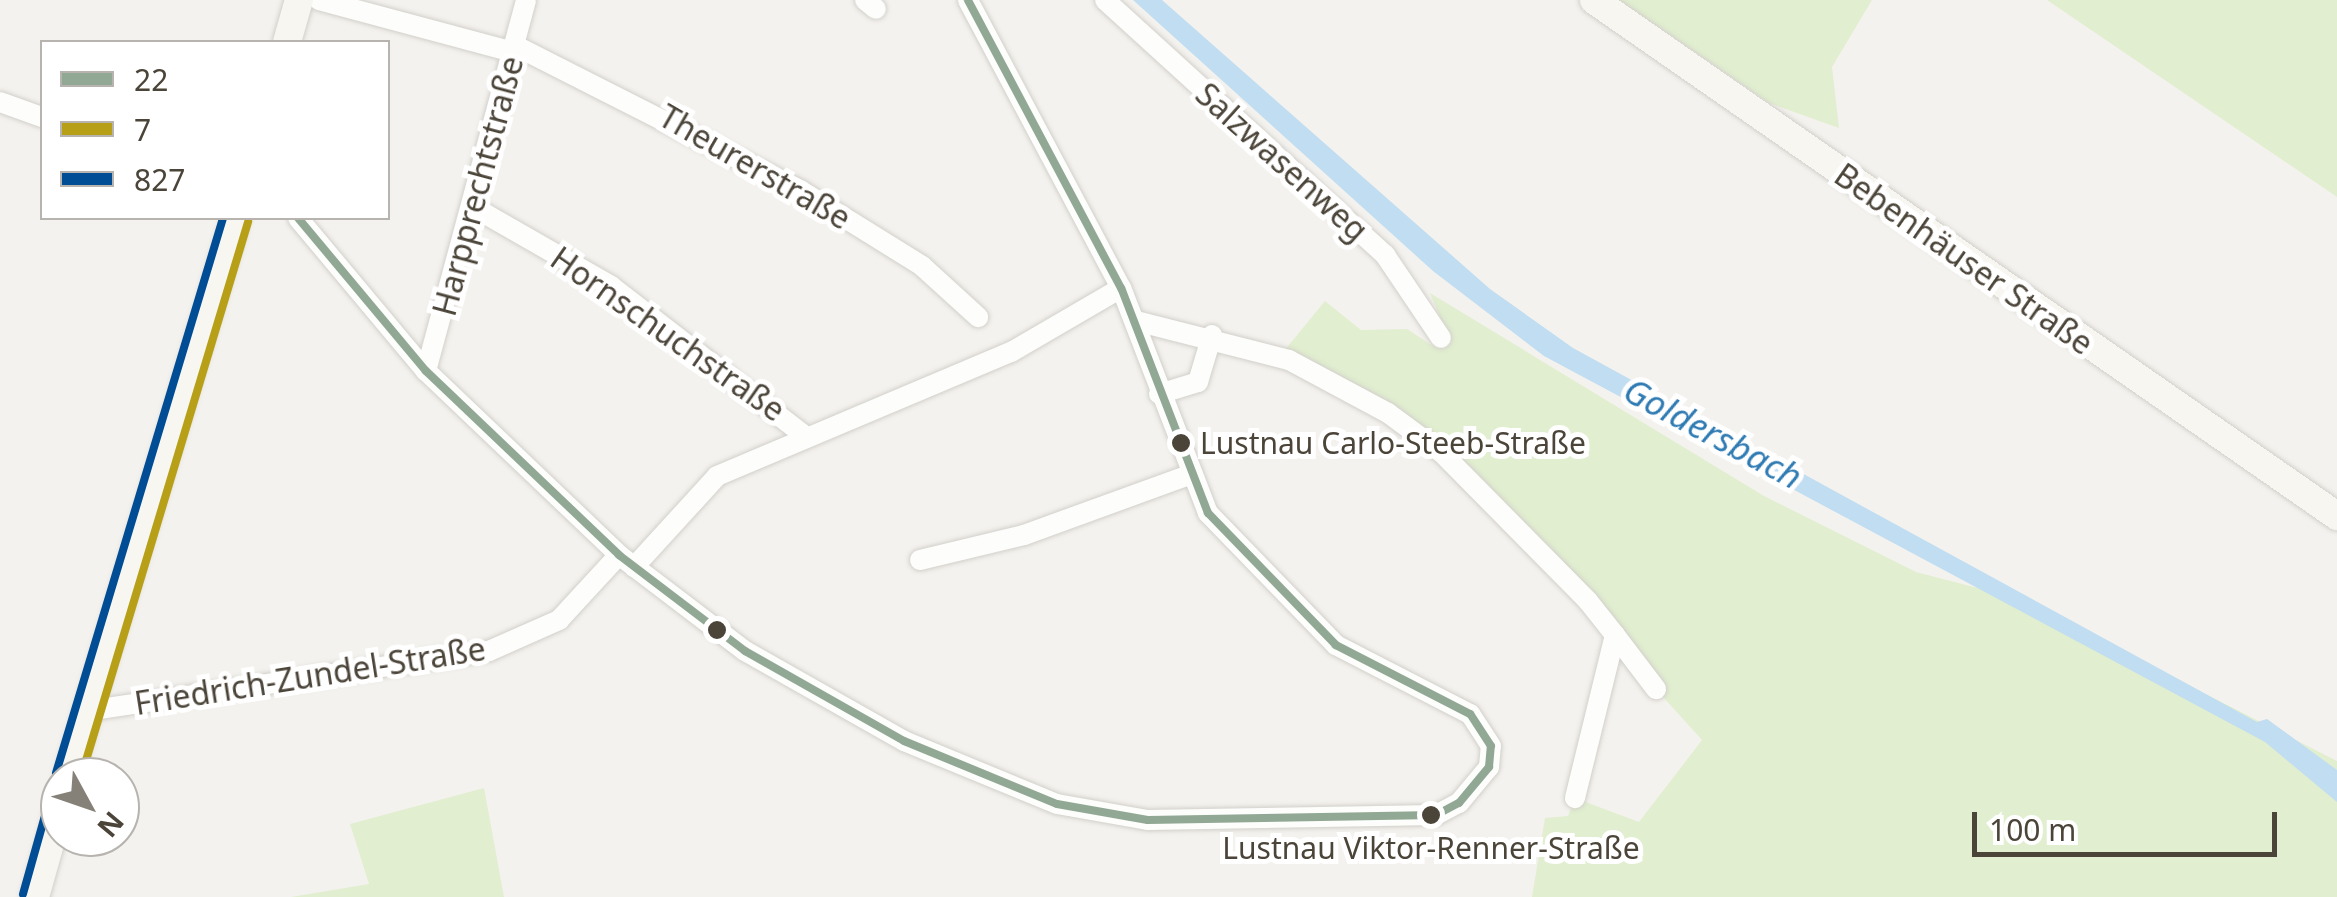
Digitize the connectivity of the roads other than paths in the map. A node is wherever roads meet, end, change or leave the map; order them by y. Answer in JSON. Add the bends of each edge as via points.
{"nodes":[{"id":1,"x":298,"y":0,"type":"edge"},
{"id":2,"x":320,"y":0,"type":"edge"},
{"id":3,"x":526,"y":0,"type":"edge"},
{"id":4,"x":968,"y":0,"type":"edge"},
{"id":5,"x":1105,"y":0,"type":"edge"},
{"id":6,"x":1594,"y":0,"type":"edge"},
{"id":7,"x":288,"y":40,"type":"edge"},
{"id":8,"x":513,"y":48,"type":"junction"},
{"id":9,"x":0,"y":102,"type":"edge"},
{"id":10,"x":40,"y":115,"type":"edge"},
{"id":11,"x":475,"y":208,"type":"junction"},
{"id":12,"x":235,"y":220,"type":"edge"},
{"id":13,"x":300,"y":220,"type":"edge"},
{"id":14,"x":1121,"y":288,"type":"junction"},
{"id":15,"x":978,"y":318,"type":"dead end"},
{"id":16,"x":1136,"y":321,"type":"junction"},
{"id":17,"x":1212,"y":335,"type":"junction"},
{"id":18,"x":1441,"y":338,"type":"dead end"},
{"id":19,"x":426,"y":371,"type":"junction"},
{"id":20,"x":1159,"y":394,"type":"junction"},
{"id":21,"x":802,"y":438,"type":"junction"},
{"id":22,"x":1189,"y":475,"type":"junction"},
{"id":23,"x":2337,"y":516,"type":"edge"},
{"id":24,"x":920,"y":560,"type":"dead end"},
{"id":25,"x":627,"y":561,"type":"junction"},
{"id":26,"x":1615,"y":635,"type":"junction"},
{"id":27,"x":1656,"y":689,"type":"dead end"},
{"id":28,"x":86,"y":711,"type":"junction"},
{"id":29,"x":73,"y":757,"type":"edge"},
{"id":30,"x":1575,"y":798,"type":"dead end"},
{"id":31,"x":46,"y":857,"type":"edge"},
{"id":32,"x":35,"y":897,"type":"edge"}],
"edges":[{"from":1,"to":7,"type":"main road"},
{"from":2,"to":8,"type":"street","name":"Theurerstraße"},
{"from":3,"to":8,"type":"street","name":"Harpprechtstraße"},
{"from":4,"to":14,"type":"street"},
{"from":5,"to":18,"type":"street","name":"Salzwasenweg","via":[[1385,255]]},
{"from":6,"to":23,"type":"main road","name":"Bebenhäuser Straße"},
{"from":8,"to":11,"type":"street","name":"Harpprechtstraße"},
{"from":8,"to":15,"type":"street","name":"Theurerstraße","via":[[800,190],[922,266]]},
{"from":9,"to":10,"type":"street"},
{"from":11,"to":19,"type":"street","name":"Harpprechtstraße"},
{"from":11,"to":21,"type":"street","name":"Hornschuchstraße","via":[[612,286]]},
{"from":12,"to":28,"type":"main road"},
{"from":13,"to":19,"type":"street"},
{"from":14,"to":16,"type":"street"},
{"from":14,"to":21,"type":"street","name":"Friedrich-Zundel-Straße","via":[[1011,352]]},
{"from":16,"to":17,"type":"street"},
{"from":16,"to":20,"type":"street"},
{"from":17,"to":20,"type":"street","via":[[1198,382]]},
{"from":17,"to":26,"type":"street","via":[[1289,360],[1428,442]]},
{"from":19,"to":25,"type":"street"},
{"from":20,"to":22,"type":"street"},
{"from":21,"to":25,"type":"street","name":"Friedrich-Zundel-Straße","via":[[716,476]]},
{"from":22,"to":24,"type":"street","via":[[1024,535]]},
{"from":22,"to":25,"type":"street","via":[[1208,513],[1299,614],[1368,664],[1470,714],[1490,746],[1482,785],[1436,815],[1148,820],[1057,804],[977,776],[847,710],[745,652]]},
{"from":25,"to":28,"type":"street","name":"Friedrich-Zundel-Straße","via":[[559,620],[489,650]]},
{"from":26,"to":27,"type":"street"},
{"from":26,"to":30,"type":"street"},
{"from":28,"to":29,"type":"main road"},
{"from":31,"to":32,"type":"main road"}]}
